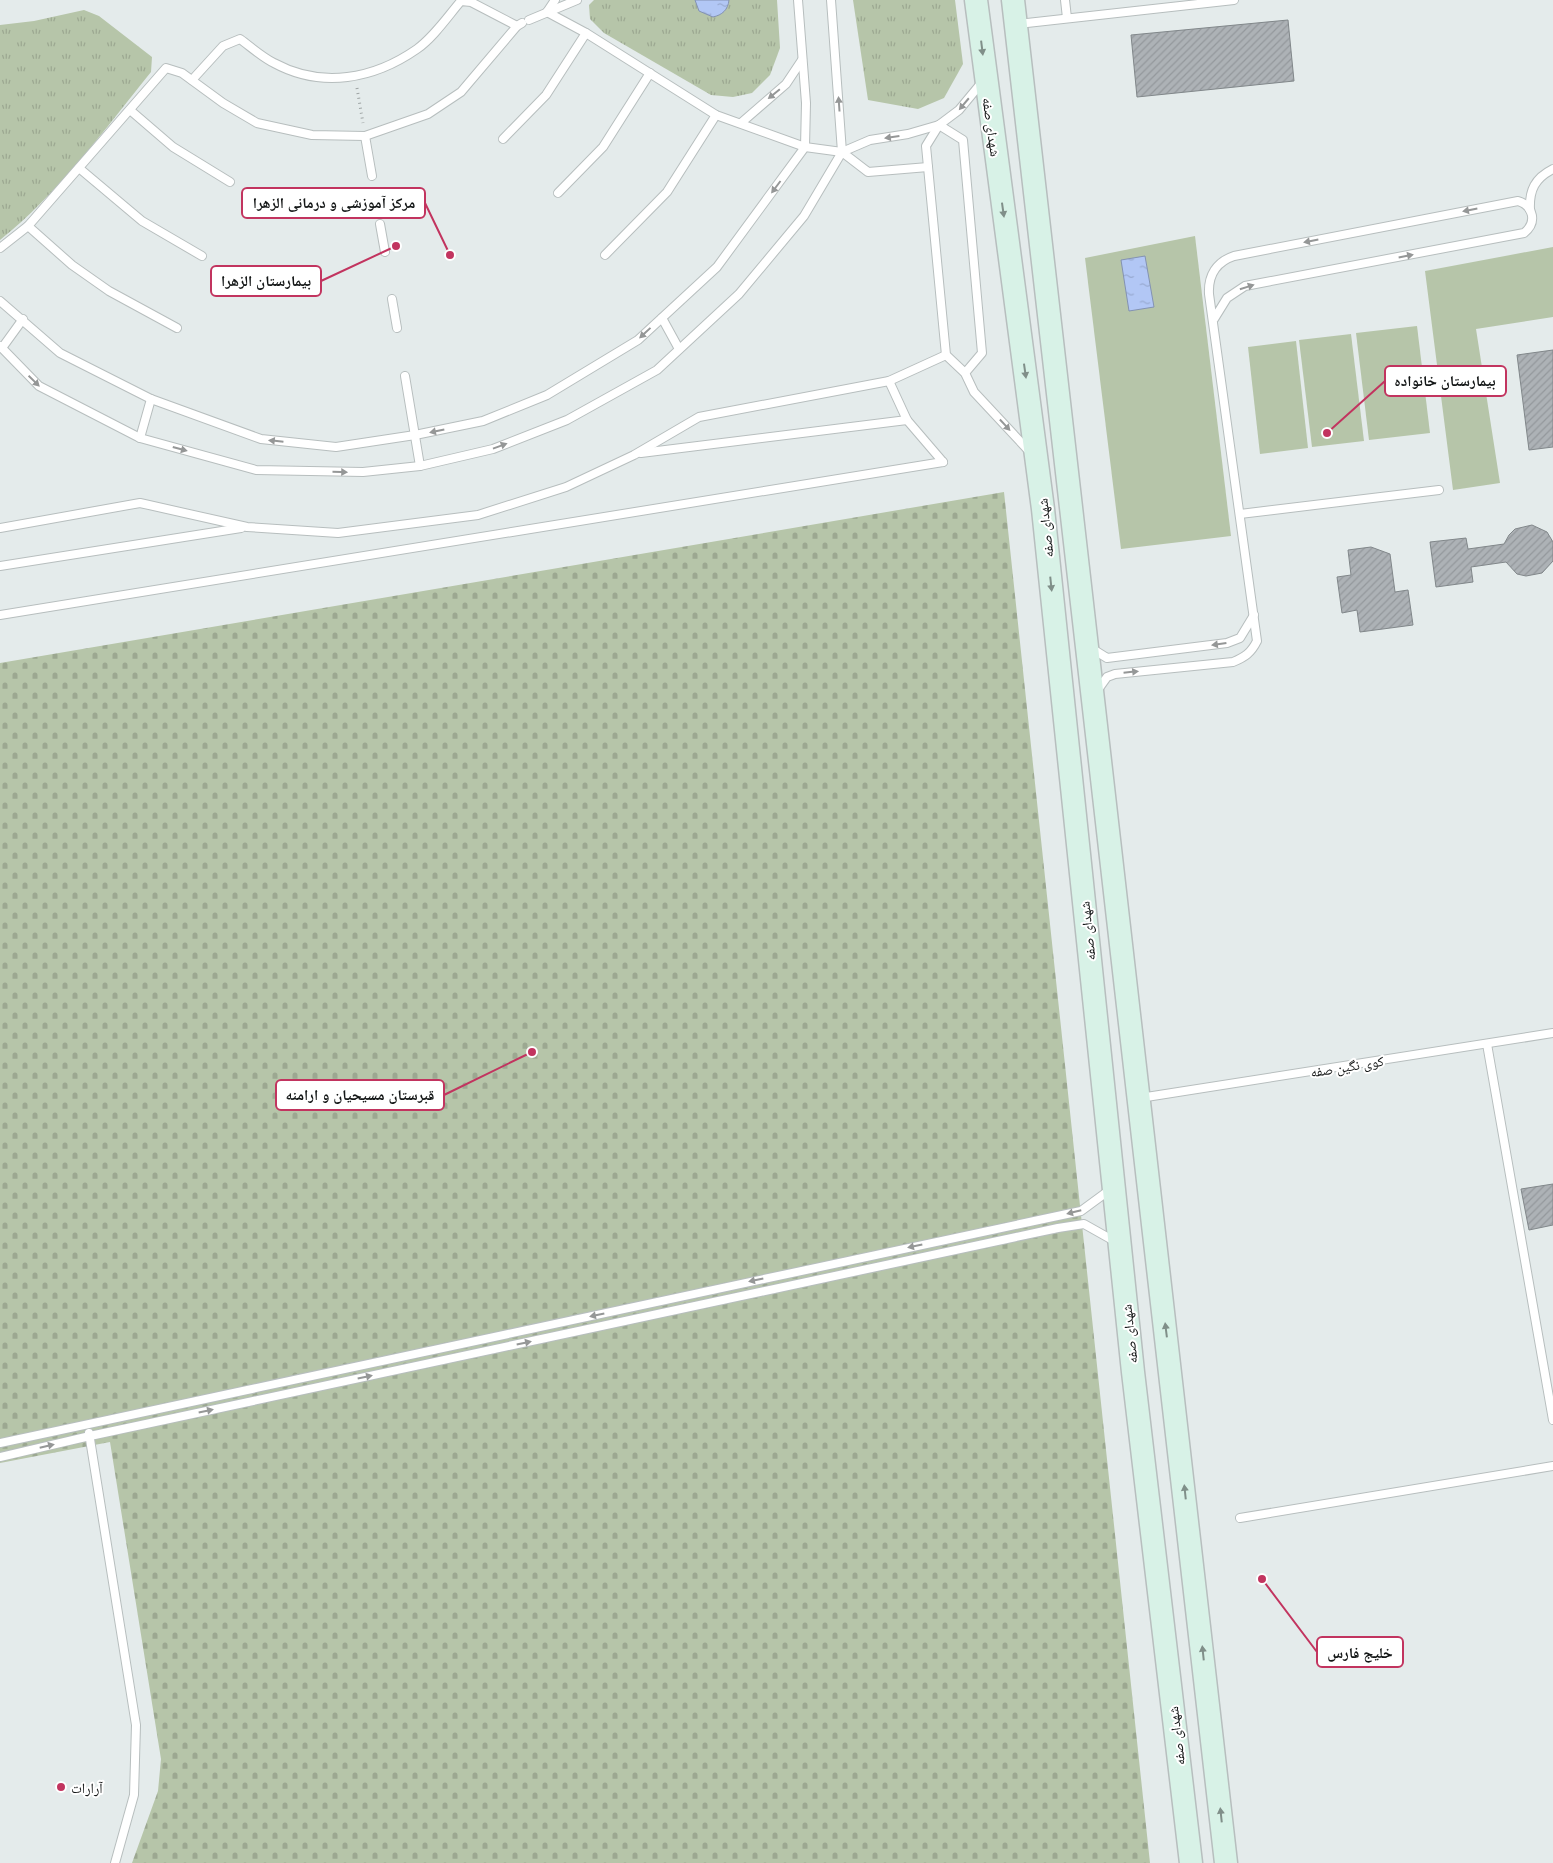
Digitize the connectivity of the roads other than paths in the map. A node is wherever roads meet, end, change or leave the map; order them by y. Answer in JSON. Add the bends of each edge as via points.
{"nodes":[{"id":1,"x":556,"y":0,"type":"edge"},
{"id":2,"x":577,"y":0,"type":"edge"},
{"id":3,"x":798,"y":0,"type":"edge"},
{"id":4,"x":831,"y":0,"type":"edge"},
{"id":5,"x":976,"y":0,"type":"edge"},
{"id":6,"x":1013,"y":0,"type":"edge"},
{"id":7,"x":1065,"y":0,"type":"edge"},
{"id":8,"x":1234,"y":0,"type":"edge"},
{"id":9,"x":547,"y":12,"type":"junction"},
{"id":10,"x":1067,"y":18,"type":"junction"},
{"id":11,"x":522,"y":23,"type":"junction"},
{"id":12,"x":1016,"y":24,"type":"junction"},
{"id":13,"x":586,"y":33,"type":"junction"},
{"id":14,"x":802,"y":60,"type":"junction"},
{"id":15,"x":650,"y":73,"type":"junction"},
{"id":16,"x":985,"y":78,"type":"junction"},
{"id":17,"x":192,"y":80,"type":"junction"},
{"id":18,"x":130,"y":110,"type":"junction"},
{"id":19,"x":716,"y":114,"type":"junction"},
{"id":20,"x":741,"y":123,"type":"junction"},
{"id":21,"x":939,"y":125,"type":"junction"},
{"id":22,"x":365,"y":136,"type":"junction"},
{"id":23,"x":503,"y":139,"type":"dead end"},
{"id":24,"x":806,"y":147,"type":"junction"},
{"id":25,"x":842,"y":152,"type":"junction"},
{"id":26,"x":928,"y":167,"type":"junction"},
{"id":27,"x":79,"y":168,"type":"junction"},
{"id":28,"x":1553,"y":169,"type":"edge"},
{"id":29,"x":372,"y":176,"type":"dead end"},
{"id":30,"x":230,"y":182,"type":"dead end"},
{"id":31,"x":558,"y":194,"type":"dead end"},
{"id":32,"x":1530,"y":210,"type":"junction"},
{"id":33,"x":380,"y":224,"type":"dead end"},
{"id":34,"x":28,"y":226,"type":"junction"},
{"id":35,"x":0,"y":248,"type":"edge"},
{"id":36,"x":385,"y":252,"type":"dead end"},
{"id":37,"x":605,"y":255,"type":"dead end"},
{"id":38,"x":202,"y":256,"type":"dead end"},
{"id":39,"x":392,"y":300,"type":"dead end"},
{"id":40,"x":0,"y":301,"type":"edge"},
{"id":41,"x":662,"y":318,"type":"junction"},
{"id":42,"x":23,"y":319,"type":"junction"},
{"id":43,"x":1214,"y":320,"type":"junction"},
{"id":44,"x":177,"y":328,"type":"dead end"},
{"id":45,"x":397,"y":328,"type":"dead end"},
{"id":46,"x":1,"y":347,"type":"edge"},
{"id":47,"x":679,"y":349,"type":"junction"},
{"id":48,"x":946,"y":355,"type":"junction"},
{"id":49,"x":965,"y":373,"type":"junction"},
{"id":50,"x":406,"y":376,"type":"dead end"},
{"id":51,"x":889,"y":381,"type":"junction"},
{"id":52,"x":151,"y":399,"type":"junction"},
{"id":53,"x":907,"y":420,"type":"junction"},
{"id":54,"x":415,"y":435,"type":"junction"},
{"id":55,"x":140,"y":438,"type":"junction"},
{"id":56,"x":637,"y":454,"type":"junction"},
{"id":57,"x":1036,"y":459,"type":"junction"},
{"id":58,"x":420,"y":466,"type":"junction"},
{"id":59,"x":1439,"y":490,"type":"dead end"},
{"id":60,"x":1240,"y":514,"type":"junction"},
{"id":61,"x":246,"y":527,"type":"junction"},
{"id":62,"x":0,"y":528,"type":"edge"},
{"id":63,"x":0,"y":566,"type":"edge"},
{"id":64,"x":0,"y":615,"type":"edge"},
{"id":65,"x":1254,"y":615,"type":"junction"},
{"id":66,"x":1089,"y":645,"type":"junction"},
{"id":67,"x":1094,"y":697,"type":"junction"},
{"id":68,"x":1553,"y":1033,"type":"edge"},
{"id":69,"x":1487,"y":1044,"type":"junction"},
{"id":70,"x":1140,"y":1098,"type":"junction"},
{"id":71,"x":1114,"y":1185,"type":"junction"},
{"id":72,"x":1120,"y":1244,"type":"junction"},
{"id":73,"x":1553,"y":1420,"type":"edge"},
{"id":74,"x":88,"y":1424,"type":"junction"},
{"id":75,"x":90,"y":1436,"type":"junction"},
{"id":76,"x":0,"y":1443,"type":"edge"},
{"id":77,"x":0,"y":1457,"type":"edge"},
{"id":78,"x":1553,"y":1466,"type":"edge"},
{"id":79,"x":1240,"y":1518,"type":"dead end"},
{"id":80,"x":1188,"y":1522,"type":"junction"},
{"id":81,"x":1151,"y":1526,"type":"junction"},
{"id":82,"x":115,"y":1863,"type":"edge"},
{"id":83,"x":1191,"y":1863,"type":"edge"},
{"id":84,"x":1226,"y":1863,"type":"edge"}],
"edges":[{"from":1,"to":9,"type":"lane"},
{"from":2,"to":9,"type":"lane"},
{"from":3,"to":14,"type":"lane"},
{"from":25,"to":4,"type":"lane","one_way":true},
{"from":5,"to":16,"type":"main road","name":"شهدای صفه","one_way":true},
{"from":6,"to":12,"type":"main road"},
{"from":7,"to":10,"type":"lane"},
{"from":8,"to":10,"type":"lane"},
{"from":9,"to":11,"type":"lane"},
{"from":9,"to":13,"type":"lane"},
{"from":10,"to":12,"type":"lane"},
{"from":11,"to":17,"type":"lane","via":[[461,1],[418,48],[384,68],[356,77],[313,78],[274,63],[240,39],[223,46]]},
{"from":11,"to":22,"type":"lane","via":[[461,92],[428,114]]},
{"from":12,"to":66,"type":"main road"},
{"from":13,"to":15,"type":"lane"},
{"from":13,"to":23,"type":"lane","via":[[546,95]]},
{"from":14,"to":20,"type":"lane","one_way":true,"via":[[786,84]]},
{"from":14,"to":24,"type":"lane"},
{"from":15,"to":19,"type":"lane"},
{"from":15,"to":31,"type":"lane","via":[[603,147]]},
{"from":16,"to":21,"type":"lane","one_way":true,"via":[[959,110]]},
{"from":16,"to":57,"type":"main road","name":"شهدای صفه","one_way":true},
{"from":17,"to":18,"type":"lane","via":[[166,68]]},
{"from":17,"to":22,"type":"lane","via":[[257,123],[312,135]]},
{"from":18,"to":27,"type":"lane"},
{"from":18,"to":30,"type":"lane","via":[[173,148]]},
{"from":19,"to":20,"type":"lane"},
{"from":19,"to":37,"type":"lane","via":[[667,192]]},
{"from":20,"to":24,"type":"lane"},
{"from":21,"to":25,"type":"lane","one_way":true,"via":[[870,140]]},
{"from":21,"to":26,"type":"lane","via":[[926,146]]},
{"from":21,"to":49,"type":"lane","via":[[963,140],[982,352]]},
{"from":22,"to":29,"type":"lane"},
{"from":24,"to":25,"type":"lane"},
{"from":24,"to":41,"type":"lane","one_way":true,"via":[[717,267]]},
{"from":25,"to":26,"type":"lane","via":[[868,172]]},
{"from":25,"to":47,"type":"lane","via":[[804,216],[745,287]]},
{"from":26,"to":48,"type":"lane"},
{"from":27,"to":34,"type":"lane"},
{"from":27,"to":38,"type":"lane","via":[[142,221]]},
{"from":28,"to":32,"type":"lane","via":[[1534,183]]},
{"from":43,"to":32,"type":"lane","one_way":true,"via":[[1227,298],[1245,286],[1524,233],[1532,220]]},
{"from":32,"to":43,"type":"lane","one_way":true,"via":[[1518,201],[1227,258],[1210,277],[1209,294]]},
{"from":33,"to":36,"type":"lane"},
{"from":34,"to":35,"type":"lane"},
{"from":34,"to":44,"type":"lane","via":[[72,265],[108,291]]},
{"from":39,"to":45,"type":"lane"},
{"from":40,"to":42,"type":"lane"},
{"from":41,"to":47,"type":"lane"},
{"from":41,"to":54,"type":"lane","one_way":true,"via":[[638,340],[547,394],[483,421]]},
{"from":42,"to":46,"type":"lane"},
{"from":42,"to":52,"type":"lane","via":[[60,353]]},
{"from":43,"to":60,"type":"lane"},
{"from":46,"to":55,"type":"lane","one_way":true,"via":[[39,386]]},
{"from":58,"to":47,"type":"lane","one_way":true,"via":[[493,449],[567,420],[657,370]]},
{"from":48,"to":49,"type":"lane"},
{"from":48,"to":51,"type":"lane"},
{"from":49,"to":57,"type":"lane","one_way":true,"via":[[974,392]]},
{"from":50,"to":54,"type":"lane"},
{"from":51,"to":53,"type":"lane"},
{"from":51,"to":56,"type":"lane","via":[[699,417]]},
{"from":54,"to":52,"type":"lane","one_way":true,"via":[[336,447],[261,439]]},
{"from":52,"to":55,"type":"lane"},
{"from":53,"to":56,"type":"lane"},
{"from":53,"to":64,"type":"lane","via":[[943,462]]},
{"from":54,"to":58,"type":"lane"},
{"from":55,"to":58,"type":"lane","one_way":true,"via":[[256,470],[363,472]]},
{"from":56,"to":61,"type":"lane","via":[[566,487],[478,515],[338,533]]},
{"from":57,"to":71,"type":"main road","name":"شهدای صفه","one_way":true},
{"from":59,"to":60,"type":"lane"},
{"from":60,"to":65,"type":"lane"},
{"from":61,"to":62,"type":"lane","via":[[140,504]]},
{"from":61,"to":63,"type":"lane"},
{"from":65,"to":66,"type":"lane","one_way":true,"via":[[1240,638],[1226,644],[1106,658]]},
{"from":67,"to":65,"type":"lane","one_way":true,"via":[[1100,685],[1115,674],[1233,662],[1244,658],[1257,641]]},
{"from":66,"to":67,"type":"main road"},
{"from":67,"to":70,"type":"main road"},
{"from":68,"to":69,"type":"lane","name":"کوی نگین صفه"},
{"from":69,"to":70,"type":"lane","name":"کوی نگین صفه"},
{"from":69,"to":73,"type":"lane"},
{"from":80,"to":70,"type":"main road","one_way":true},
{"from":71,"to":72,"type":"main road","name":"شهدای صفه"},
{"from":71,"to":74,"type":"lane","one_way":true,"via":[[1081,1211]]},
{"from":75,"to":72,"type":"lane","one_way":true,"via":[[1058,1228],[1084,1224]]},
{"from":72,"to":81,"type":"main road","name":"شهدای صفه"},
{"from":74,"to":75,"type":"lane"},
{"from":74,"to":76,"type":"lane"},
{"from":77,"to":75,"type":"lane","one_way":true},
{"from":75,"to":82,"type":"lane","via":[[136,1725],[134,1795]]},
{"from":78,"to":79,"type":"lane"},
{"from":80,"to":81,"type":"main road"},
{"from":84,"to":80,"type":"main road","one_way":true},
{"from":81,"to":83,"type":"main road","name":"شهدای صفه"}]}
